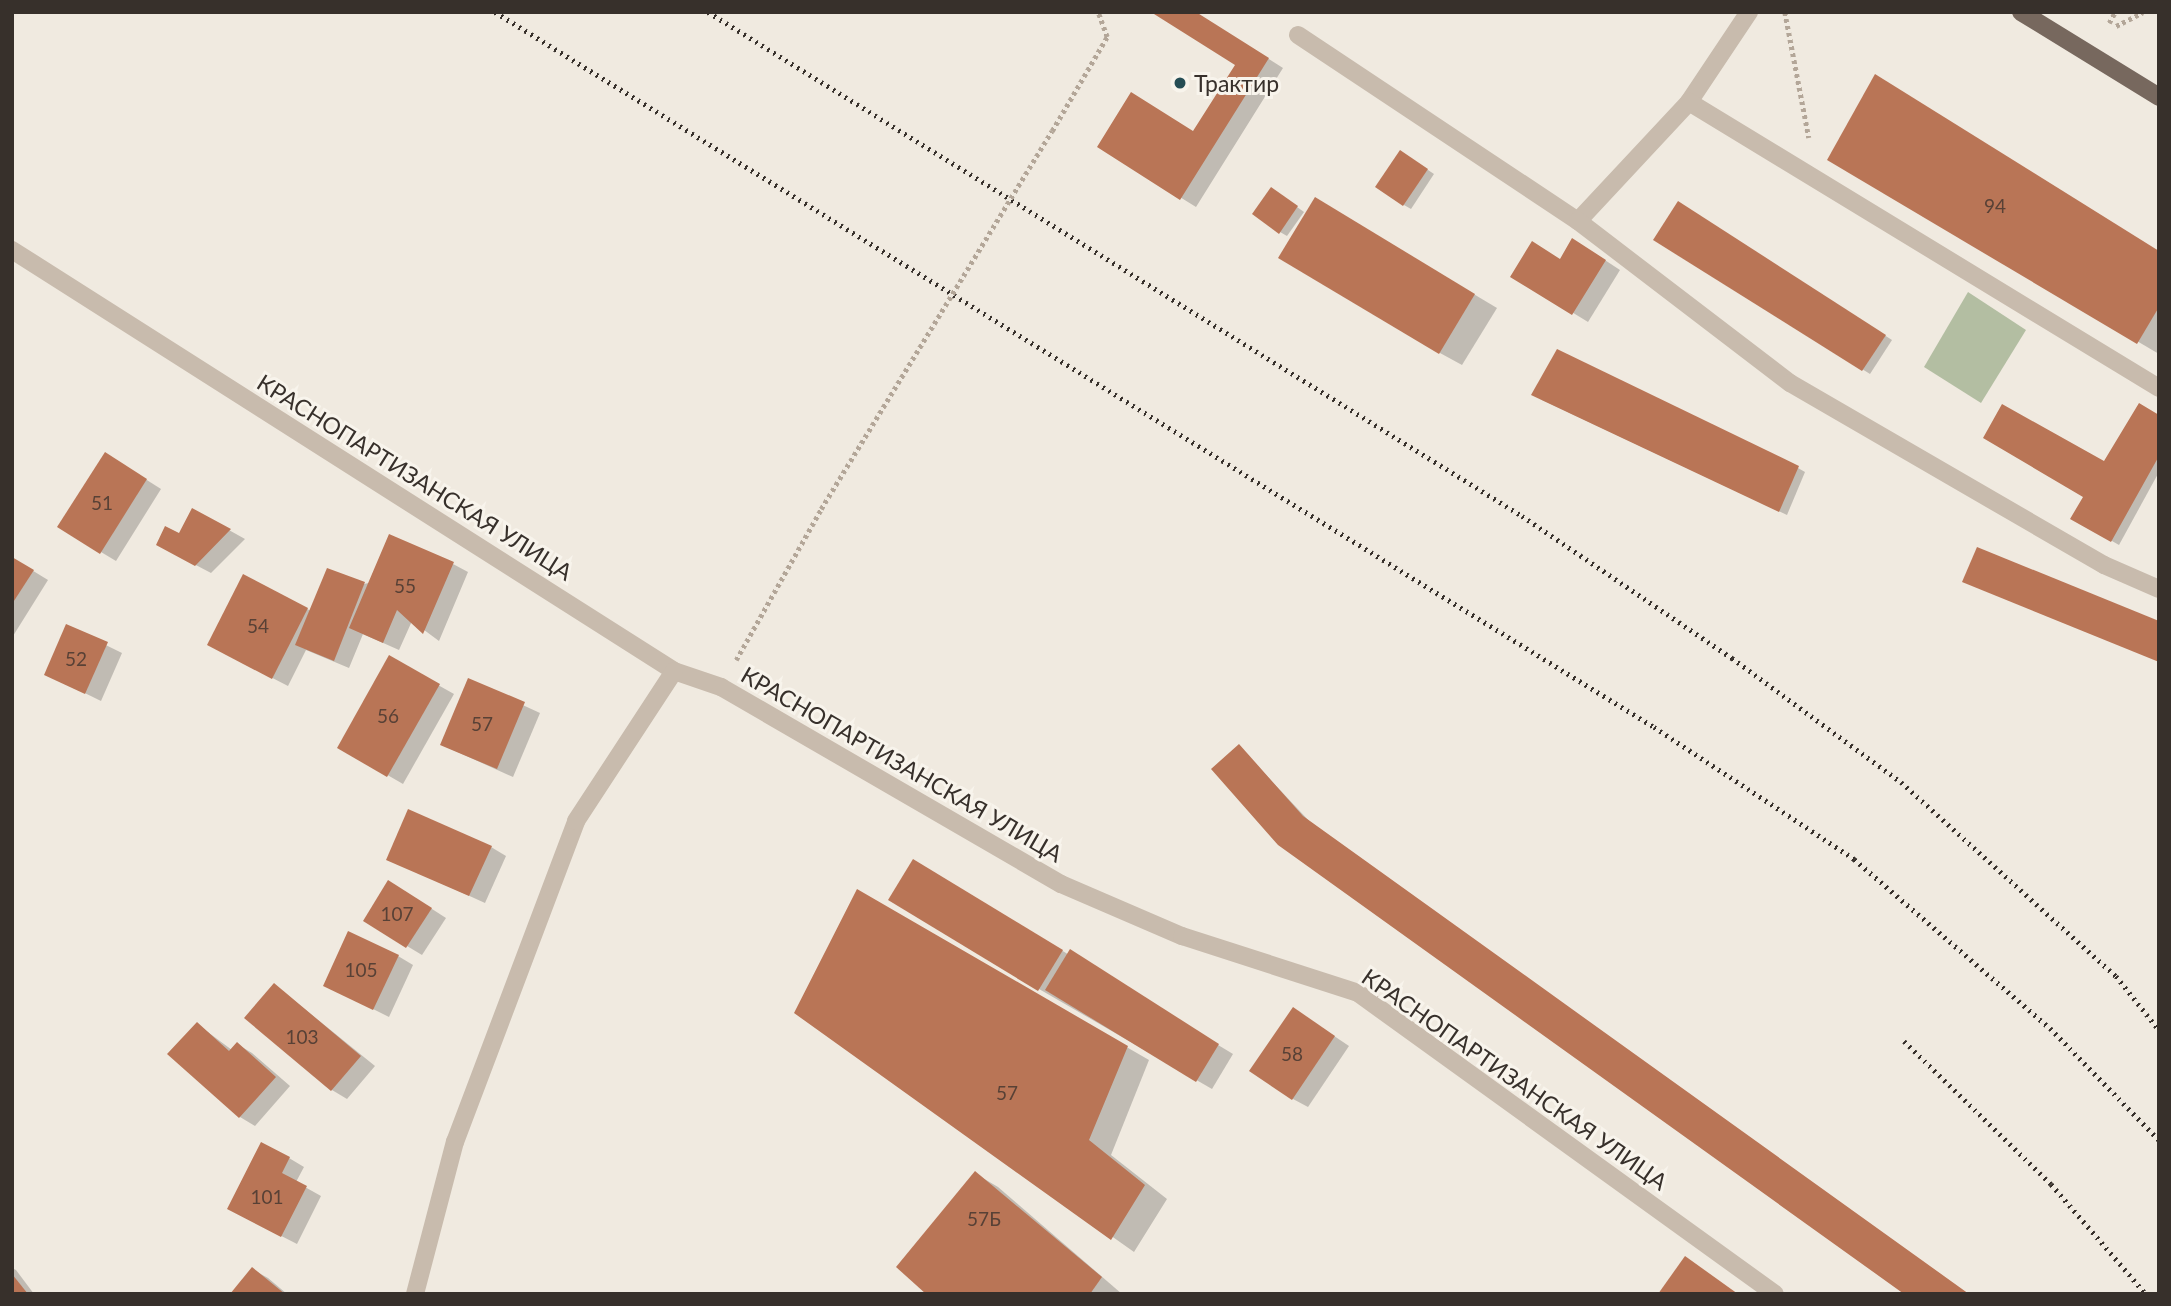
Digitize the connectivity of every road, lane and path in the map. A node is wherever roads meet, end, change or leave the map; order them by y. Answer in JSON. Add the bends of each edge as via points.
{"nodes":[{"id":1,"x":1098,"y":12,"type":"edge"},
{"id":2,"x":1749,"y":12,"type":"edge"},
{"id":3,"x":1785,"y":12,"type":"edge"},
{"id":4,"x":2021,"y":12,"type":"edge"},
{"id":5,"x":2115,"y":12,"type":"edge"},
{"id":6,"x":2143,"y":12,"type":"edge"},
{"id":7,"x":2109,"y":23,"type":"dead end"},
{"id":8,"x":2116,"y":26,"type":"dead end"},
{"id":9,"x":1298,"y":35,"type":"dead end"},
{"id":10,"x":2159,"y":97,"type":"edge"},
{"id":11,"x":1689,"y":102,"type":"junction"},
{"id":12,"x":1817,"y":180,"type":"junction"},
{"id":13,"x":1578,"y":221,"type":"junction"},
{"id":14,"x":12,"y":250,"type":"edge"},
{"id":15,"x":2159,"y":388,"type":"edge"},
{"id":16,"x":2159,"y":589,"type":"edge"},
{"id":17,"x":674,"y":671,"type":"junction"},
{"id":18,"x":722,"y":687,"type":"junction"},
{"id":19,"x":415,"y":1294,"type":"edge"},
{"id":20,"x":1775,"y":1294,"type":"edge"}],
"edges":[{"from":1,"to":18,"type":"path","bridge":true,"via":[[1107,37],[821,509]]},
{"from":2,"to":11,"type":"street"},
{"from":3,"to":12,"type":"path"},
{"from":4,"to":10,"type":"main road"},
{"from":5,"to":7,"type":"path"},
{"from":6,"to":8,"type":"path"},
{"from":9,"to":13,"type":"street"},
{"from":11,"to":12,"type":"street"},
{"from":11,"to":13,"type":"street"},
{"from":12,"to":15,"type":"street"},
{"from":13,"to":16,"type":"street","via":[[1790,383],[2104,565]]},
{"from":14,"to":17,"type":"street","name":"КРАСНОПАРТИЗАНСКАЯ УЛИЦА"},
{"from":17,"to":18,"type":"street","name":"КРАСНОПАРТИЗАНСКАЯ УЛИЦА"},
{"from":17,"to":19,"type":"street","via":[[576,821],[455,1142]]},
{"from":18,"to":20,"type":"street","name":"КРАСНОПАРТИЗАНСКАЯ УЛИЦА","via":[[1061,884],[1182,936],[1358,993]]}]}
